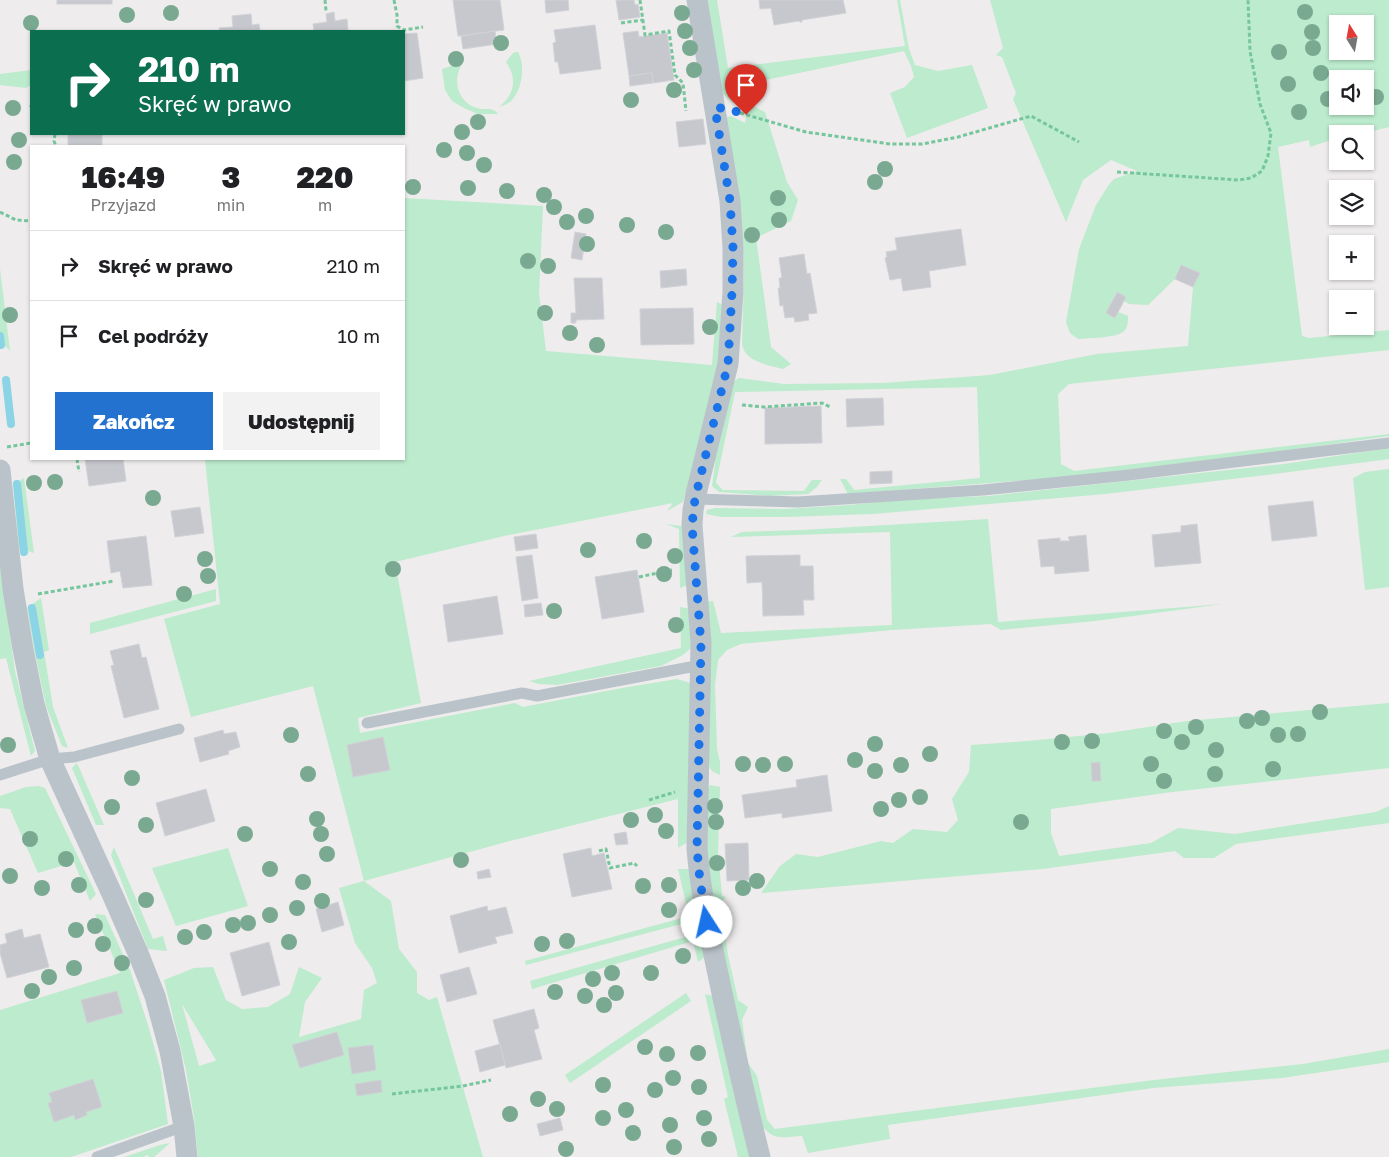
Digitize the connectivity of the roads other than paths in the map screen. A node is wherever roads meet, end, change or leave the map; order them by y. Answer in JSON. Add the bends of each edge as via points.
{"nodes":[{"id":1,"x":697,"y":0,"type":"edge"},
{"id":2,"x":1389,"y":443,"type":"edge"},
{"id":3,"x":0,"y":470,"type":"edge"},
{"id":4,"x":695,"y":499,"type":"junction"},
{"id":5,"x":701,"y":666,"type":"junction"},
{"id":6,"x":367,"y":723,"type":"dead end"},
{"id":7,"x":179,"y":729,"type":"dead end"},
{"id":8,"x":50,"y":759,"type":"junction"},
{"id":9,"x":0,"y":775,"type":"edge"},
{"id":10,"x":184,"y":1126,"type":"junction"},
{"id":11,"x":97,"y":1157,"type":"edge"},
{"id":12,"x":187,"y":1157,"type":"edge"},
{"id":13,"x":760,"y":1157,"type":"edge"}],
"edges":[{"from":1,"to":4,"type":"street","via":[[730,201],[733,248],[728,364]]},
{"from":2,"to":4,"type":"lane","via":[[1129,476],[983,490],[798,502]]},
{"from":3,"to":8,"type":"street","via":[[23,649]]},
{"from":4,"to":5,"type":"street","via":[[692,525]]},
{"from":5,"to":6,"type":"lane","via":[[537,696],[522,693]]},
{"from":5,"to":13,"type":"street","via":[[697,849],[700,881]]},
{"from":7,"to":8,"type":"lane","via":[[74,757]]},
{"from":8,"to":9,"type":"lane"},
{"from":8,"to":10,"type":"street","via":[[155,996],[170,1051]]},
{"from":10,"to":11,"type":"lane"},
{"from":10,"to":12,"type":"street"}]}
